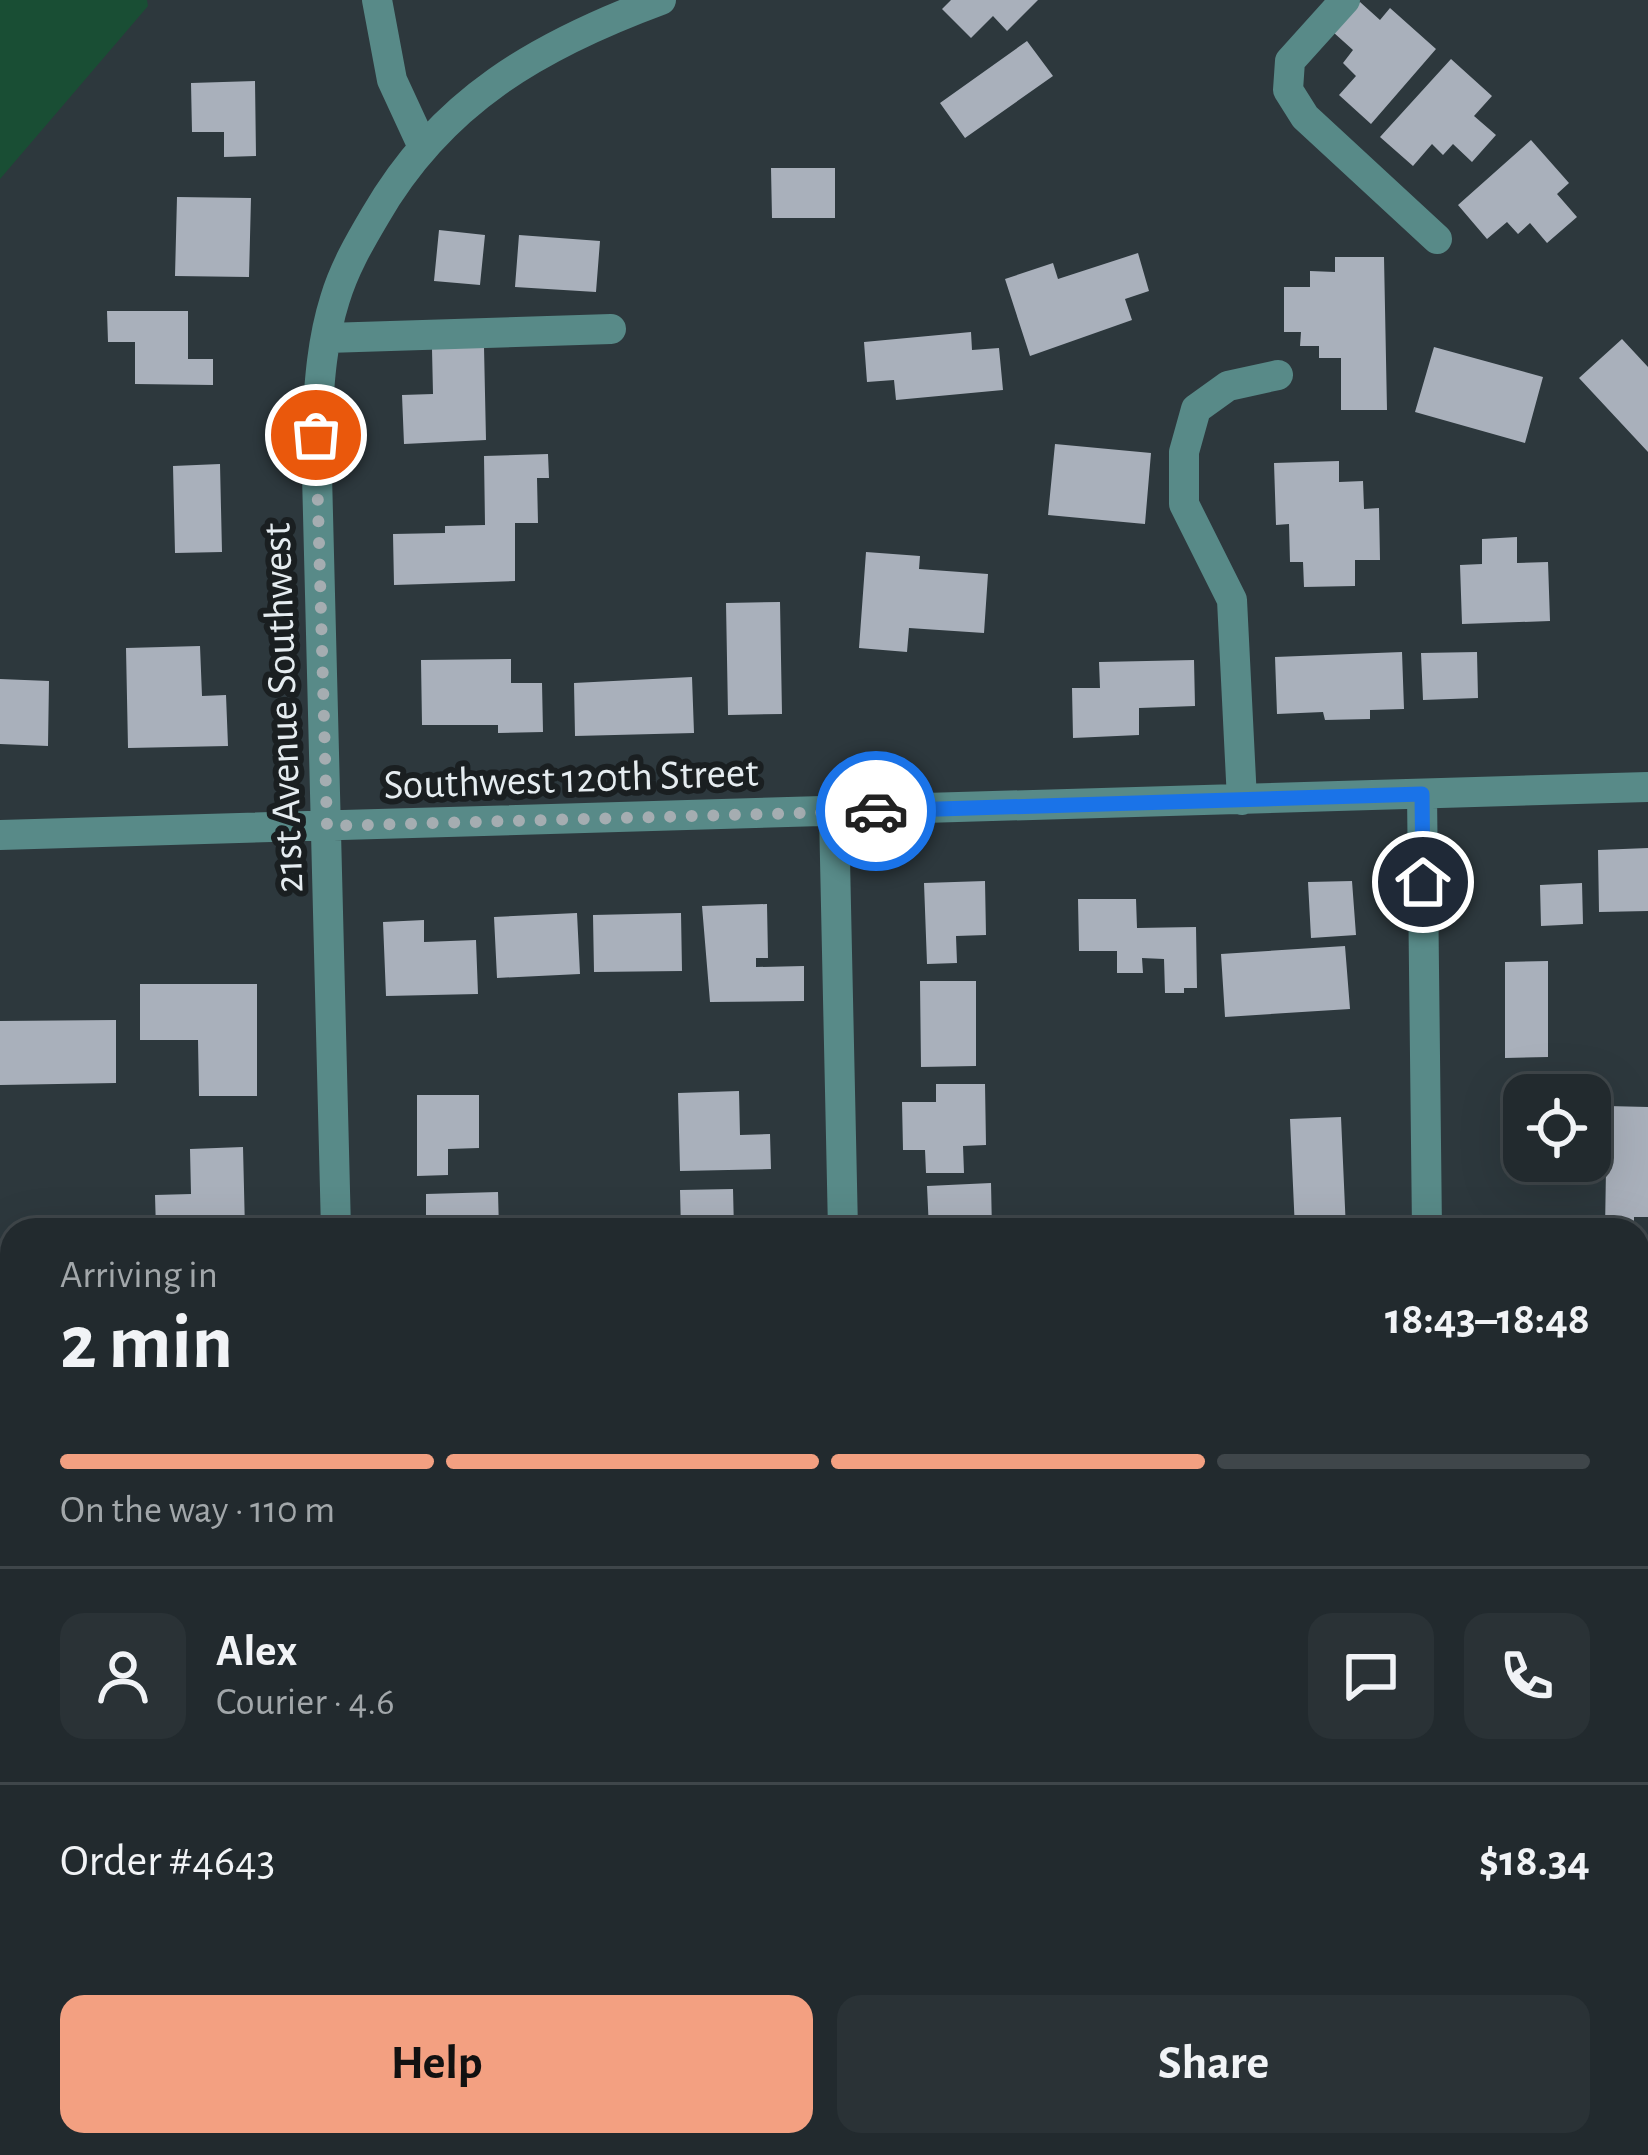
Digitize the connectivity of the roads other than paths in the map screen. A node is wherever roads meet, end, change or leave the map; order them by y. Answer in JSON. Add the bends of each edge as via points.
{"nodes":[{"id":1,"x":377,"y":0,"type":"edge"},
{"id":2,"x":661,"y":0,"type":"edge"},
{"id":3,"x":1345,"y":0,"type":"edge"},
{"id":4,"x":422,"y":145,"type":"junction"},
{"id":5,"x":1437,"y":239,"type":"dead end"},
{"id":6,"x":611,"y":329,"type":"dead end"},
{"id":7,"x":327,"y":338,"type":"junction"},
{"id":8,"x":1278,"y":375,"type":"dead end"},
{"id":9,"x":1648,"y":787,"type":"edge"},
{"id":10,"x":1422,"y":794,"type":"junction"},
{"id":11,"x":1242,"y":800,"type":"junction"},
{"id":12,"x":835,"y":812,"type":"junction"},
{"id":13,"x":327,"y":826,"type":"junction"},
{"id":14,"x":0,"y":836,"type":"edge"},
{"id":15,"x":336,"y":1218,"type":"edge"},
{"id":16,"x":843,"y":1218,"type":"edge"},
{"id":17,"x":1427,"y":1218,"type":"edge"}],
"edges":[{"from":1,"to":4,"type":"street","via":[[392,80]]},
{"from":2,"to":4,"type":"street","name":"21st Avenue Southwest","via":[[532,59],[470,98]]},
{"from":3,"to":5,"type":"street","via":[[1289,61],[1288,90],[1305,117]]},
{"from":4,"to":7,"type":"street","name":"21st Avenue Southwest","via":[[350,259]]},
{"from":6,"to":7,"type":"street"},
{"from":7,"to":13,"type":"street","name":"21st Avenue Southwest","via":[[316,435]]},
{"from":8,"to":11,"type":"street","via":[[1228,386],[1196,410],[1184,452],[1184,504],[1232,600]]},
{"from":9,"to":10,"type":"street","name":"Southwest 120th Street"},
{"from":10,"to":11,"type":"street","name":"Southwest 120th Street"},
{"from":10,"to":17,"type":"street"},
{"from":11,"to":12,"type":"street","name":"Southwest 120th Street"},
{"from":12,"to":13,"type":"street","name":"Southwest 120th Street"},
{"from":12,"to":16,"type":"street"},
{"from":13,"to":14,"type":"street","name":"Southwest 120th Street"},
{"from":13,"to":15,"type":"street","name":"21st Avenue Southwest"}]}
